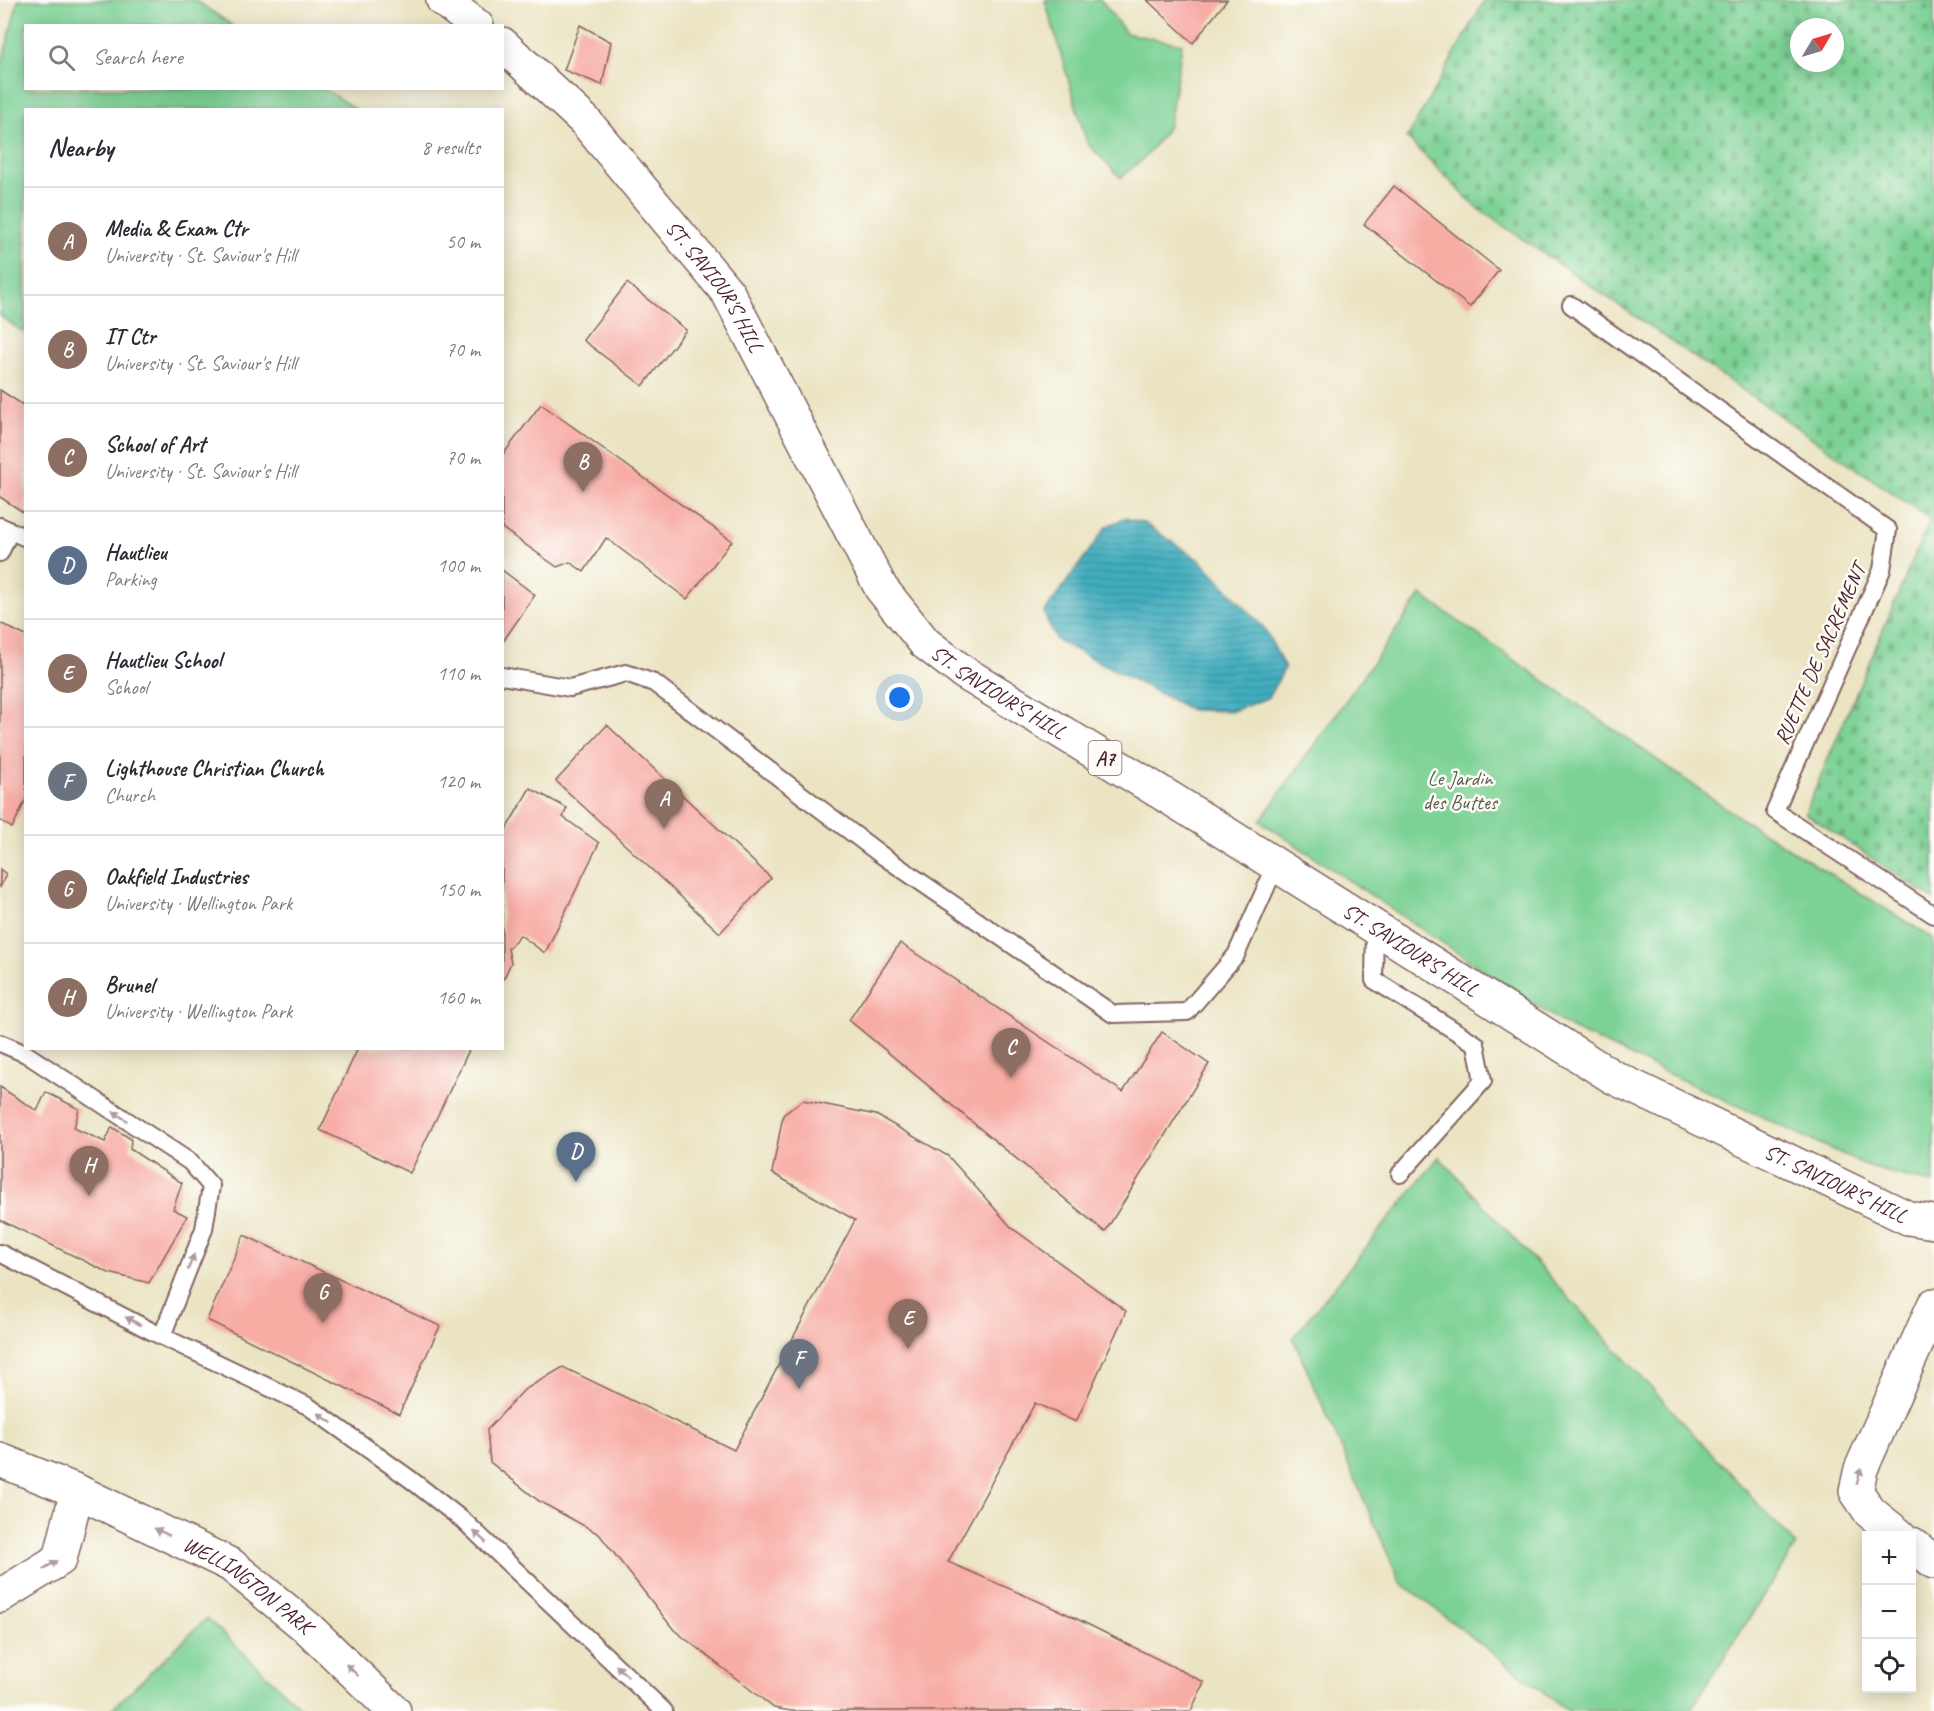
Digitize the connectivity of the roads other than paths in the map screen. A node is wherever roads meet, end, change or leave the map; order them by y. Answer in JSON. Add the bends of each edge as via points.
{"nodes":[{"id":1,"x":443,"y":0,"type":"edge"},
{"id":2,"x":474,"y":24,"type":"edge"},
{"id":3,"x":504,"y":46,"type":"edge"},
{"id":4,"x":1571,"y":305,"type":"dead end"},
{"id":5,"x":5,"y":528,"type":"edge"},
{"id":6,"x":24,"y":537,"type":"edge"},
{"id":7,"x":0,"y":553,"type":"edge"},
{"id":8,"x":504,"y":676,"type":"edge"},
{"id":9,"x":1276,"y":865,"type":"junction"},
{"id":10,"x":1934,"y":915,"type":"edge"},
{"id":11,"x":1375,"y":927,"type":"junction"},
{"id":12,"x":0,"y":1044,"type":"edge"},
{"id":13,"x":1400,"y":1174,"type":"dead end"},
{"id":14,"x":1934,"y":1222,"type":"edge"},
{"id":15,"x":0,"y":1253,"type":"edge"},
{"id":16,"x":1934,"y":1305,"type":"edge"},
{"id":17,"x":162,"y":1336,"type":"junction"},
{"id":18,"x":0,"y":1460,"type":"edge"},
{"id":19,"x":77,"y":1491,"type":"junction"},
{"id":20,"x":1894,"y":1531,"type":"edge"},
{"id":21,"x":1916,"y":1548,"type":"edge"},
{"id":22,"x":1934,"y":1562,"type":"edge"},
{"id":23,"x":0,"y":1596,"type":"edge"},
{"id":24,"x":394,"y":1711,"type":"edge"},
{"id":25,"x":664,"y":1711,"type":"edge"}],
"edges":[{"from":1,"to":2,"type":"main road"},
{"from":3,"to":9,"type":"main road","name":"ST. SAVIOUR'S HILL","number":"A7","via":[[585,121],[728,293],[881,588],[925,643],[963,672]]},
{"from":4,"to":10,"type":"lane","name":"RUETTE DE SACREMENT","via":[[1888,530],[1882,570],[1775,811]]},
{"from":5,"to":6,"type":"lane"},
{"from":5,"to":7,"type":"lane"},
{"from":8,"to":9,"type":"lane","via":[[570,688],[626,673],[654,683],[880,854],[1113,1014],[1187,1012],[1236,955]]},
{"from":9,"to":11,"type":"main road","name":"ST. SAVIOUR'S HILL","number":"A7"},
{"from":11,"to":13,"type":"lane","via":[[1374,980],[1476,1044],[1483,1081]]},
{"from":11,"to":14,"type":"main road","name":"ST. SAVIOUR'S HILL","number":"A7","via":[[1613,1077],[1908,1218]]},
{"from":17,"to":12,"type":"lane","one_way":true,"via":[[204,1229],[211,1186],[190,1162],[26,1054]]},
{"from":17,"to":15,"type":"lane","one_way":true},
{"from":20,"to":16,"type":"main road","one_way":true,"via":[[1870,1512],[1856,1491],[1860,1469]]},
{"from":25,"to":17,"type":"lane","one_way":true,"via":[[465,1522],[410,1479],[308,1406]]},
{"from":18,"to":19,"type":"main road","name":"WELLINGTON PARK"},
{"from":23,"to":19,"type":"main road","one_way":true,"via":[[60,1559]]},
{"from":24,"to":19,"type":"main road","name":"WELLINGTON PARK","one_way":true,"via":[[309,1629],[231,1565]]},
{"from":21,"to":22,"type":"main road"}]}
